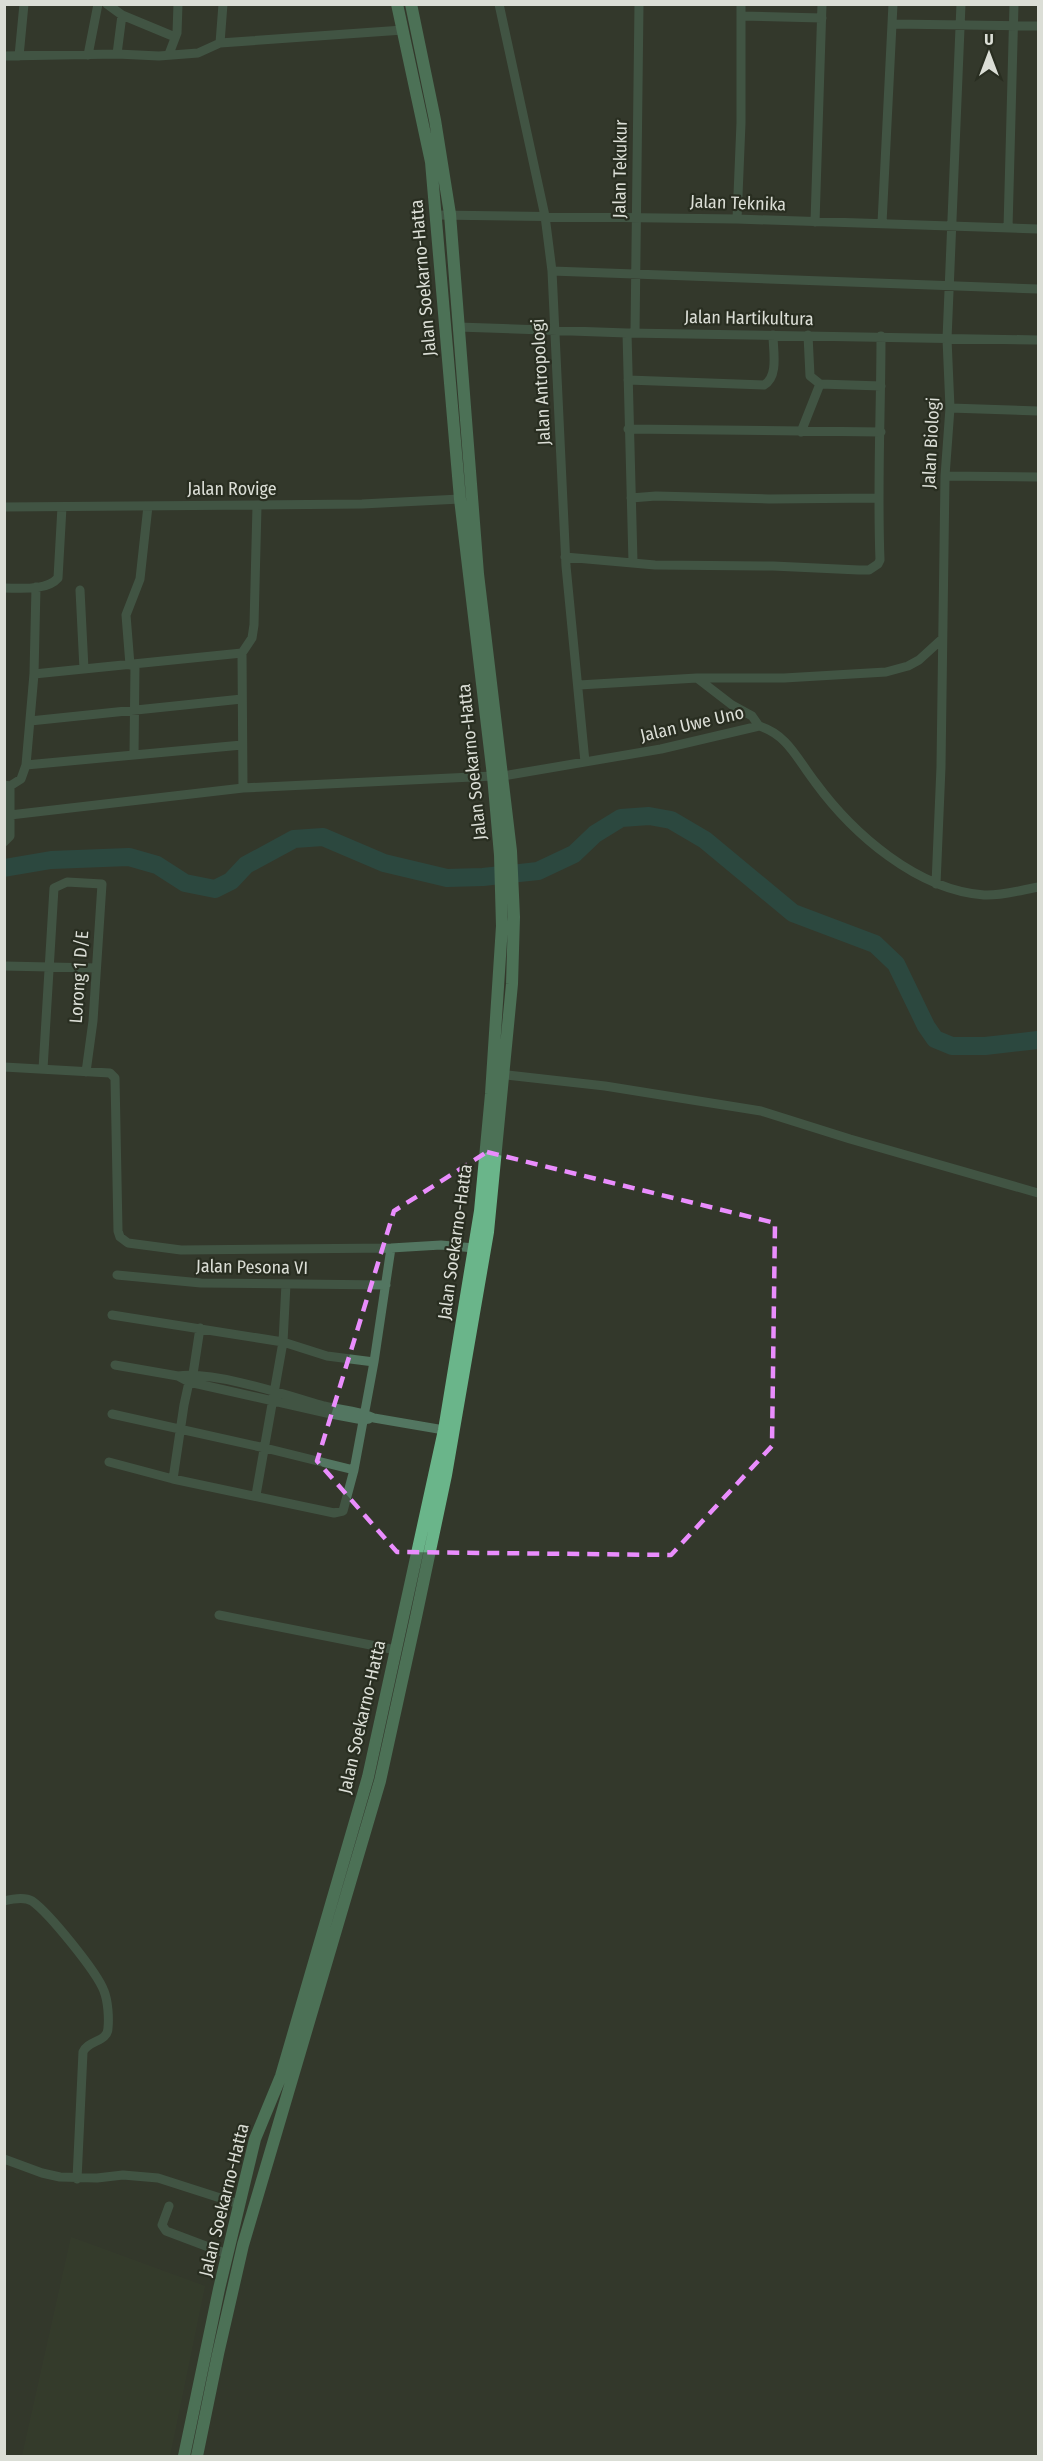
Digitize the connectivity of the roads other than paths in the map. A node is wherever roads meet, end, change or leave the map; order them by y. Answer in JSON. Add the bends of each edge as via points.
{"nodes":[{"id":1,"x":24,"y":4,"type":"edge"},
{"id":2,"x":98,"y":4,"type":"edge"},
{"id":3,"x":107,"y":4,"type":"edge"},
{"id":4,"x":178,"y":4,"type":"edge"},
{"id":5,"x":224,"y":4,"type":"edge"},
{"id":6,"x":397,"y":4,"type":"edge"},
{"id":7,"x":411,"y":4,"type":"edge"},
{"id":8,"x":499,"y":4,"type":"edge"},
{"id":9,"x":639,"y":4,"type":"edge"},
{"id":10,"x":741,"y":4,"type":"edge"},
{"id":11,"x":822,"y":4,"type":"edge"},
{"id":12,"x":893,"y":4,"type":"edge"},
{"id":13,"x":961,"y":4,"type":"edge"},
{"id":14,"x":1014,"y":4,"type":"edge"},
{"id":15,"x":119,"y":10,"type":"edge"},
{"id":16,"x":741,"y":16,"type":"junction"},
{"id":17,"x":822,"y":18,"type":"junction"},
{"id":18,"x":893,"y":24,"type":"junction"},
{"id":19,"x":960,"y":24,"type":"junction"},
{"id":20,"x":1013,"y":26,"type":"junction"},
{"id":21,"x":1038,"y":26,"type":"edge"},
{"id":22,"x":403,"y":30,"type":"junction"},
{"id":23,"x":175,"y":37,"type":"junction"},
{"id":24,"x":220,"y":43,"type":"junction"},
{"id":25,"x":117,"y":54,"type":"junction"},
{"id":26,"x":169,"y":54,"type":"junction"},
{"id":27,"x":88,"y":55,"type":"junction"},
{"id":28,"x":19,"y":56,"type":"junction"},
{"id":29,"x":4,"y":57,"type":"edge"},
{"id":30,"x":450,"y":214,"type":"junction"},
{"id":31,"x":436,"y":215,"type":"junction"},
{"id":32,"x":545,"y":216,"type":"junction"},
{"id":33,"x":636,"y":217,"type":"junction"},
{"id":34,"x":737,"y":219,"type":"junction"},
{"id":35,"x":815,"y":222,"type":"junction"},
{"id":36,"x":882,"y":223,"type":"junction"},
{"id":37,"x":952,"y":226,"type":"junction"},
{"id":38,"x":1008,"y":228,"type":"junction"},
{"id":39,"x":1038,"y":229,"type":"edge"},
{"id":40,"x":552,"y":271,"type":"junction"},
{"id":41,"x":636,"y":274,"type":"junction"},
{"id":42,"x":951,"y":287,"type":"junction"},
{"id":43,"x":1038,"y":289,"type":"edge"},
{"id":44,"x":458,"y":327,"type":"junction"},
{"id":45,"x":554,"y":331,"type":"junction"},
{"id":46,"x":631,"y":333,"type":"junction"},
{"id":47,"x":773,"y":335,"type":"junction"},
{"id":48,"x":808,"y":335,"type":"junction"},
{"id":49,"x":881,"y":336,"type":"junction"},
{"id":50,"x":947,"y":339,"type":"junction"},
{"id":51,"x":1038,"y":340,"type":"edge"},
{"id":52,"x":628,"y":380,"type":"junction"},
{"id":53,"x":820,"y":384,"type":"junction"},
{"id":54,"x":881,"y":386,"type":"junction"},
{"id":55,"x":950,"y":408,"type":"junction"},
{"id":56,"x":1038,"y":411,"type":"edge"},
{"id":57,"x":628,"y":429,"type":"junction"},
{"id":58,"x":801,"y":432,"type":"junction"},
{"id":59,"x":881,"y":432,"type":"junction"},
{"id":60,"x":461,"y":441,"type":"junction"},
{"id":61,"x":945,"y":476,"type":"junction"},
{"id":62,"x":1038,"y":477,"type":"edge"},
{"id":63,"x":631,"y":498,"type":"junction"},
{"id":64,"x":877,"y":498,"type":"junction"},
{"id":65,"x":460,"y":499,"type":"junction"},
{"id":66,"x":148,"y":506,"type":"junction"},
{"id":67,"x":257,"y":506,"type":"junction"},
{"id":68,"x":4,"y":507,"type":"edge"},
{"id":69,"x":62,"y":507,"type":"junction"},
{"id":70,"x":565,"y":557,"type":"junction"},
{"id":71,"x":633,"y":562,"type":"junction"},
{"id":72,"x":36,"y":587,"type":"junction"},
{"id":73,"x":4,"y":588,"type":"edge"},
{"id":74,"x":80,"y":590,"type":"dead end"},
{"id":75,"x":942,"y":639,"type":"junction"},
{"id":76,"x":242,"y":653,"type":"junction"},
{"id":77,"x":133,"y":665,"type":"junction"},
{"id":78,"x":84,"y":669,"type":"junction"},
{"id":79,"x":34,"y":674,"type":"junction"},
{"id":80,"x":697,"y":678,"type":"junction"},
{"id":81,"x":579,"y":685,"type":"junction"},
{"id":82,"x":242,"y":699,"type":"junction"},
{"id":83,"x":134,"y":710,"type":"junction"},
{"id":84,"x":30,"y":721,"type":"junction"},
{"id":85,"x":759,"y":726,"type":"junction"},
{"id":86,"x":242,"y":745,"type":"junction"},
{"id":87,"x":134,"y":755,"type":"junction"},
{"id":88,"x":585,"y":762,"type":"junction"},
{"id":89,"x":26,"y":765,"type":"junction"},
{"id":90,"x":498,"y":776,"type":"junction"},
{"id":91,"x":7,"y":786,"type":"edge"},
{"id":92,"x":243,"y":788,"type":"junction"},
{"id":93,"x":10,"y":816,"type":"junction"},
{"id":94,"x":4,"y":842,"type":"edge"},
{"id":95,"x":936,"y":884,"type":"junction"},
{"id":96,"x":1038,"y":887,"type":"edge"},
{"id":97,"x":4,"y":966,"type":"edge"},
{"id":98,"x":49,"y":968,"type":"junction"},
{"id":99,"x":96,"y":968,"type":"junction"},
{"id":100,"x":4,"y":1067,"type":"edge"},
{"id":101,"x":43,"y":1069,"type":"junction"},
{"id":102,"x":86,"y":1072,"type":"junction"},
{"id":103,"x":498,"y":1074,"type":"junction"},
{"id":104,"x":1038,"y":1193,"type":"edge"},
{"id":105,"x":391,"y":1248,"type":"junction"},
{"id":106,"x":474,"y":1248,"type":"junction"},
{"id":107,"x":117,"y":1275,"type":"dead end"},
{"id":108,"x":286,"y":1284,"type":"junction"},
{"id":109,"x":386,"y":1285,"type":"junction"},
{"id":110,"x":112,"y":1315,"type":"dead end"},
{"id":111,"x":200,"y":1328,"type":"junction"},
{"id":112,"x":283,"y":1342,"type":"junction"},
{"id":113,"x":374,"y":1362,"type":"junction"},
{"id":114,"x":115,"y":1365,"type":"dead end"},
{"id":115,"x":459,"y":1372,"type":"junction"},
{"id":116,"x":191,"y":1378,"type":"junction"},
{"id":117,"x":274,"y":1396,"type":"junction"},
{"id":118,"x":112,"y":1414,"type":"dead end"},
{"id":119,"x":364,"y":1416,"type":"junction"},
{"id":120,"x":181,"y":1429,"type":"junction"},
{"id":121,"x":444,"y":1430,"type":"junction"},
{"id":122,"x":265,"y":1448,"type":"junction"},
{"id":123,"x":109,"y":1462,"type":"dead end"},
{"id":124,"x":354,"y":1470,"type":"junction"},
{"id":125,"x":173,"y":1479,"type":"junction"},
{"id":126,"x":256,"y":1495,"type":"junction"},
{"id":127,"x":219,"y":1615,"type":"dead end"},
{"id":128,"x":410,"y":1616,"type":"junction"},
{"id":129,"x":396,"y":1650,"type":"junction"},
{"id":130,"x":4,"y":1901,"type":"edge"},
{"id":131,"x":323,"y":1957,"type":"junction"},
{"id":132,"x":4,"y":2159,"type":"edge"},
{"id":133,"x":77,"y":2178,"type":"junction"},
{"id":134,"x":239,"y":2204,"type":"junction"},
{"id":135,"x":169,"y":2206,"type":"dead end"},
{"id":136,"x":227,"y":2254,"type":"junction"},
{"id":137,"x":184,"y":2457,"type":"edge"},
{"id":138,"x":197,"y":2457,"type":"edge"}],
"edges":[{"from":1,"to":28,"type":"street"},
{"from":2,"to":27,"type":"street"},
{"from":3,"to":15,"type":"street"},
{"from":4,"to":23,"type":"street"},
{"from":5,"to":24,"type":"street"},
{"from":6,"to":22,"type":"main road","name":"Jalan Soekarno-Hatta"},
{"from":7,"to":30,"type":"main road","name":"Jalan Soekarno-Hatta"},
{"from":8,"to":32,"type":"street","name":"Jalan Antropologi"},
{"from":9,"to":33,"type":"street","name":"Jalan Tekukur"},
{"from":10,"to":16,"type":"street"},
{"from":11,"to":17,"type":"street"},
{"from":12,"to":18,"type":"street"},
{"from":13,"to":19,"type":"street","name":"Jalan Biologi"},
{"from":14,"to":20,"type":"street"},
{"from":15,"to":23,"type":"street"},
{"from":15,"to":25,"type":"street"},
{"from":16,"to":17,"type":"street"},
{"from":16,"to":34,"type":"street"},
{"from":17,"to":35,"type":"street"},
{"from":18,"to":19,"type":"street"},
{"from":18,"to":36,"type":"street"},
{"from":19,"to":20,"type":"street"},
{"from":19,"to":37,"type":"street","name":"Jalan Biologi"},
{"from":20,"to":21,"type":"street"},
{"from":20,"to":38,"type":"street"},
{"from":22,"to":24,"type":"street"},
{"from":22,"to":31,"type":"main road","name":"Jalan Soekarno-Hatta","via":[[427,138]]},
{"from":23,"to":26,"type":"street"},
{"from":24,"to":26,"type":"street","via":[[198,53]]},
{"from":25,"to":26,"type":"street"},
{"from":25,"to":27,"type":"street"},
{"from":27,"to":28,"type":"street"},
{"from":28,"to":29,"type":"street"},
{"from":30,"to":31,"type":"street","name":"Jalan Teknika"},
{"from":30,"to":32,"type":"street","name":"Jalan Teknika"},
{"from":30,"to":44,"type":"main road","name":"Jalan Soekarno-Hatta"},
{"from":31,"to":60,"type":"main road","name":"Jalan Soekarno-Hatta"},
{"from":32,"to":33,"type":"street","name":"Jalan Teknika"},
{"from":32,"to":40,"type":"street","name":"Jalan Antropologi"},
{"from":33,"to":34,"type":"street","name":"Jalan Teknika"},
{"from":33,"to":41,"type":"street","name":"Jalan Tekukur"},
{"from":34,"to":35,"type":"street","name":"Jalan Teknika"},
{"from":35,"to":36,"type":"street","name":"Jalan Teknika"},
{"from":36,"to":37,"type":"street","name":"Jalan Teknika"},
{"from":37,"to":38,"type":"street","name":"Jalan Teknika"},
{"from":37,"to":42,"type":"street","name":"Jalan Biologi"},
{"from":38,"to":39,"type":"street","name":"Jalan Teknika"},
{"from":40,"to":41,"type":"street"},
{"from":40,"to":45,"type":"street","name":"Jalan Antropologi"},
{"from":41,"to":42,"type":"street"},
{"from":41,"to":46,"type":"street","name":"Jalan Tekukur"},
{"from":42,"to":43,"type":"street"},
{"from":42,"to":50,"type":"street","name":"Jalan Biologi"},
{"from":44,"to":45,"type":"street","name":"Jalan Hartikultura"},
{"from":44,"to":60,"type":"main road","name":"Jalan Soekarno-Hatta"},
{"from":45,"to":46,"type":"street","name":"Jalan Hartikultura"},
{"from":45,"to":70,"type":"street","name":"Jalan Antropologi"},
{"from":46,"to":47,"type":"street","name":"Jalan Hartikultura"},
{"from":46,"to":52,"type":"street","name":"Jalan Tekukur"},
{"from":47,"to":48,"type":"street","name":"Jalan Hartikultura"},
{"from":47,"to":52,"type":"street","via":[[773,375],[764,385]]},
{"from":48,"to":49,"type":"street","name":"Jalan Hartikultura"},
{"from":48,"to":53,"type":"street","via":[[810,376]]},
{"from":49,"to":50,"type":"street","name":"Jalan Hartikultura"},
{"from":49,"to":54,"type":"street"},
{"from":50,"to":51,"type":"street","name":"Jalan Hartikultura"},
{"from":50,"to":55,"type":"street","name":"Jalan Biologi"},
{"from":52,"to":57,"type":"street","name":"Jalan Tekukur"},
{"from":53,"to":54,"type":"street"},
{"from":53,"to":58,"type":"street"},
{"from":54,"to":59,"type":"street"},
{"from":55,"to":56,"type":"street"},
{"from":55,"to":61,"type":"street","name":"Jalan Biologi"},
{"from":57,"to":58,"type":"street"},
{"from":57,"to":63,"type":"street","name":"Jalan Tekukur"},
{"from":58,"to":59,"type":"street"},
{"from":59,"to":64,"type":"street"},
{"from":60,"to":65,"type":"main road","name":"Jalan Soekarno-Hatta"},
{"from":60,"to":90,"type":"main road","name":"Jalan Soekarno-Hatta"},
{"from":61,"to":62,"type":"street"},
{"from":61,"to":75,"type":"street","name":"Jalan Biologi"},
{"from":63,"to":64,"type":"street"},
{"from":63,"to":71,"type":"street","name":"Jalan Tekukur"},
{"from":64,"to":71,"type":"street","via":[[880,560],[869,570]]},
{"from":65,"to":67,"type":"street","name":"Jalan Rovige"},
{"from":65,"to":90,"type":"main road","name":"Jalan Soekarno-Hatta"},
{"from":66,"to":67,"type":"street","name":"Jalan Rovige"},
{"from":66,"to":69,"type":"street","name":"Jalan Rovige"},
{"from":66,"to":77,"type":"street","via":[[142,572],[126,615]]},
{"from":67,"to":76,"type":"street","via":[[254,625],[252,638]]},
{"from":68,"to":69,"type":"street","name":"Jalan Rovige"},
{"from":69,"to":72,"type":"street","via":[[58,578]]},
{"from":70,"to":71,"type":"street"},
{"from":70,"to":81,"type":"street","name":"Jalan Antropologi"},
{"from":72,"to":73,"type":"street"},
{"from":72,"to":79,"type":"street"},
{"from":74,"to":78,"type":"street"},
{"from":75,"to":80,"type":"street","via":[[919,660],[886,672]]},
{"from":75,"to":95,"type":"street","name":"Jalan Biologi"},
{"from":76,"to":77,"type":"street"},
{"from":76,"to":82,"type":"street"},
{"from":77,"to":78,"type":"street"},
{"from":77,"to":83,"type":"street"},
{"from":78,"to":79,"type":"street"},
{"from":79,"to":84,"type":"street"},
{"from":80,"to":81,"type":"street"},
{"from":80,"to":85,"type":"street","via":[[752,716]]},
{"from":81,"to":88,"type":"street","name":"Jalan Antropologi"},
{"from":82,"to":83,"type":"street"},
{"from":82,"to":86,"type":"street"},
{"from":83,"to":84,"type":"street"},
{"from":83,"to":87,"type":"street"},
{"from":84,"to":89,"type":"street"},
{"from":85,"to":88,"type":"street","name":"Jalan Uwe Uno"},
{"from":85,"to":95,"type":"street","name":"Jalan Uwe Uno","via":[[771,729],[791,746],[845,820],[913,872]]},
{"from":86,"to":87,"type":"street"},
{"from":86,"to":92,"type":"street"},
{"from":87,"to":89,"type":"street"},
{"from":88,"to":90,"type":"street","name":"Jalan Uwe Uno"},
{"from":89,"to":91,"type":"street","via":[[21,779]]},
{"from":90,"to":92,"type":"street","name":"Jalan Uwe Uno"},
{"from":90,"to":103,"type":"main road","name":"Jalan Soekarno-Hatta","via":[[512,984]]},
{"from":91,"to":93,"type":"street"},
{"from":92,"to":93,"type":"street","name":"Jalan Uwe Uno"},
{"from":93,"to":94,"type":"street","via":[[10,836]]},
{"from":95,"to":96,"type":"street","name":"Jalan Uwe Uno","via":[[987,896]]},
{"from":97,"to":98,"type":"street"},
{"from":98,"to":99,"type":"street"},
{"from":98,"to":99,"type":"street","name":"Lorong 1 D/E","via":[[54,888],[67,882],[102,884]]},
{"from":98,"to":101,"type":"street"},
{"from":99,"to":102,"type":"street","name":"Lorong 1 D/E"},
{"from":100,"to":101,"type":"street"},
{"from":101,"to":102,"type":"street"},
{"from":102,"to":105,"type":"street","via":[[110,1073],[115,1078],[118,1231],[123,1241],[181,1250]]},
{"from":103,"to":104,"type":"street","via":[[605,1086],[761,1111]]},
{"from":103,"to":106,"type":"main road","name":"Jalan Soekarno-Hatta"},
{"from":103,"to":115,"type":"main road","name":"Jalan Soekarno-Hatta","via":[[489,1221]]},
{"from":105,"to":106,"type":"street"},
{"from":105,"to":109,"type":"street"},
{"from":106,"to":115,"type":"main road","name":"Jalan Soekarno-Hatta"},
{"from":107,"to":108,"type":"street","name":"Jalan Pesona VI","via":[[201,1283]]},
{"from":108,"to":109,"type":"street","name":"Jalan Pesona VI"},
{"from":108,"to":112,"type":"street"},
{"from":109,"to":113,"type":"street"},
{"from":110,"to":111,"type":"street"},
{"from":111,"to":112,"type":"street"},
{"from":111,"to":116,"type":"street"},
{"from":112,"to":113,"type":"street","via":[[327,1356]]},
{"from":112,"to":117,"type":"street"},
{"from":113,"to":119,"type":"street"},
{"from":114,"to":116,"type":"street"},
{"from":115,"to":121,"type":"main road","name":"Jalan Soekarno-Hatta"},
{"from":115,"to":128,"type":"main road","name":"Jalan Soekarno-Hatta"},
{"from":116,"to":117,"type":"street"},
{"from":116,"to":120,"type":"street"},
{"from":117,"to":119,"type":"street"},
{"from":117,"to":122,"type":"street"},
{"from":118,"to":120,"type":"street"},
{"from":119,"to":121,"type":"street"},
{"from":119,"to":124,"type":"street"},
{"from":120,"to":122,"type":"street"},
{"from":120,"to":125,"type":"street"},
{"from":121,"to":128,"type":"main road","name":"Jalan Soekarno-Hatta"},
{"from":122,"to":124,"type":"street"},
{"from":122,"to":126,"type":"street"},
{"from":123,"to":125,"type":"street"},
{"from":124,"to":126,"type":"street","via":[[340,1513]]},
{"from":125,"to":126,"type":"street"},
{"from":127,"to":129,"type":"street"},
{"from":128,"to":129,"type":"main road","name":"Jalan Soekarno-Hatta"},
{"from":128,"to":131,"type":"main road","name":"Jalan Soekarno-Hatta","via":[[380,1781]]},
{"from":129,"to":131,"type":"main road","name":"Jalan Soekarno-Hatta"},
{"from":130,"to":133,"type":"street","via":[[32,1901],[74,1945],[105,1992],[108,2031],[83,2052]]},
{"from":131,"to":134,"type":"main road","name":"Jalan Soekarno-Hatta","via":[[255,2139]]},
{"from":131,"to":138,"type":"main road","name":"Jalan Soekarno-Hatta","via":[[243,2245]]},
{"from":132,"to":133,"type":"street","via":[[42,2173]]},
{"from":133,"to":134,"type":"street","via":[[158,2178]]},
{"from":134,"to":136,"type":"main road","name":"Jalan Soekarno-Hatta"},
{"from":135,"to":136,"type":"street","via":[[162,2225],[166,2231]]},
{"from":136,"to":137,"type":"main road","name":"Jalan Soekarno-Hatta"}]}
